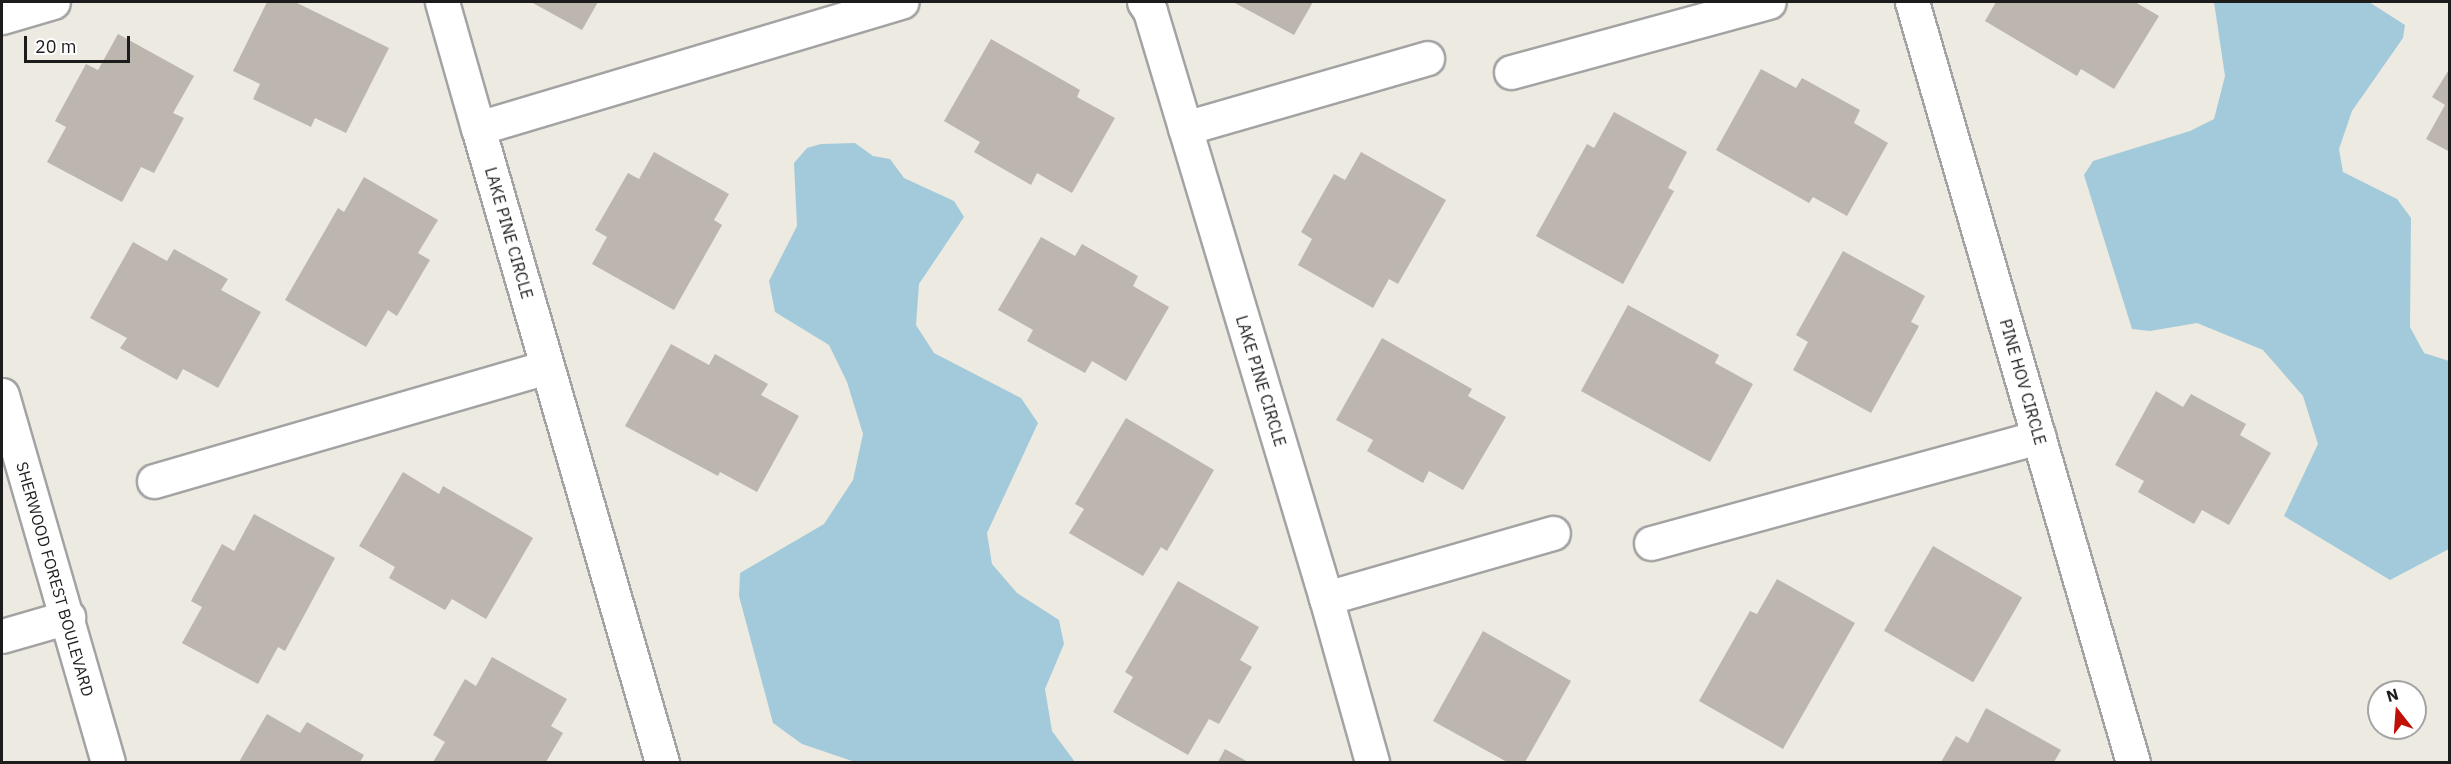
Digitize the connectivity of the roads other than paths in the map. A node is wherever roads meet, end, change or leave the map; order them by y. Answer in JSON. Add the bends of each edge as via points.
{"nodes":[{"id":1,"x":53,"y":2,"type":"edge"},
{"id":2,"x":442,"y":2,"type":"edge"},
{"id":3,"x":902,"y":2,"type":"edge"},
{"id":4,"x":1144,"y":2,"type":"edge"},
{"id":5,"x":1769,"y":2,"type":"edge"},
{"id":6,"x":1912,"y":2,"type":"edge"},
{"id":7,"x":2,"y":16,"type":"edge"},
{"id":8,"x":1426,"y":58,"type":"dead end"},
{"id":9,"x":1511,"y":72,"type":"dead end"},
{"id":10,"x":478,"y":128,"type":"junction"},
{"id":11,"x":1185,"y":128,"type":"junction"},
{"id":12,"x":547,"y":367,"type":"junction"},
{"id":13,"x":2,"y":395,"type":"edge"},
{"id":14,"x":2039,"y":437,"type":"junction"},
{"id":15,"x":154,"y":481,"type":"dead end"},
{"id":16,"x":1553,"y":533,"type":"dead end"},
{"id":17,"x":1651,"y":543,"type":"dead end"},
{"id":18,"x":1326,"y":598,"type":"junction"},
{"id":19,"x":68,"y":617,"type":"junction"},
{"id":20,"x":2,"y":636,"type":"edge"},
{"id":21,"x":108,"y":762,"type":"edge"},
{"id":22,"x":662,"y":762,"type":"edge"},
{"id":23,"x":1372,"y":762,"type":"edge"},
{"id":24,"x":2133,"y":762,"type":"edge"}],
"edges":[{"from":1,"to":7,"type":"street"},
{"from":2,"to":10,"type":"street","name":"LAKE PINE CIRCLE"},
{"from":3,"to":10,"type":"street"},
{"from":4,"to":11,"type":"street","name":"LAKE PINE CIRCLE"},
{"from":5,"to":9,"type":"street"},
{"from":6,"to":14,"type":"street","name":"PINE HOV CIRCLE"},
{"from":8,"to":11,"type":"street"},
{"from":10,"to":12,"type":"street","name":"LAKE PINE CIRCLE"},
{"from":11,"to":18,"type":"street","name":"LAKE PINE CIRCLE"},
{"from":12,"to":15,"type":"street"},
{"from":12,"to":22,"type":"street","name":"LAKE PINE CIRCLE"},
{"from":13,"to":19,"type":"street","name":"SHERWOOD FOREST BOULEVARD"},
{"from":14,"to":17,"type":"street"},
{"from":14,"to":24,"type":"street","name":"PINE HOV CIRCLE"},
{"from":16,"to":18,"type":"street"},
{"from":18,"to":23,"type":"street","name":"LAKE PINE CIRCLE"},
{"from":19,"to":20,"type":"street"},
{"from":19,"to":21,"type":"street","name":"SHERWOOD FOREST BOULEVARD"}]}
